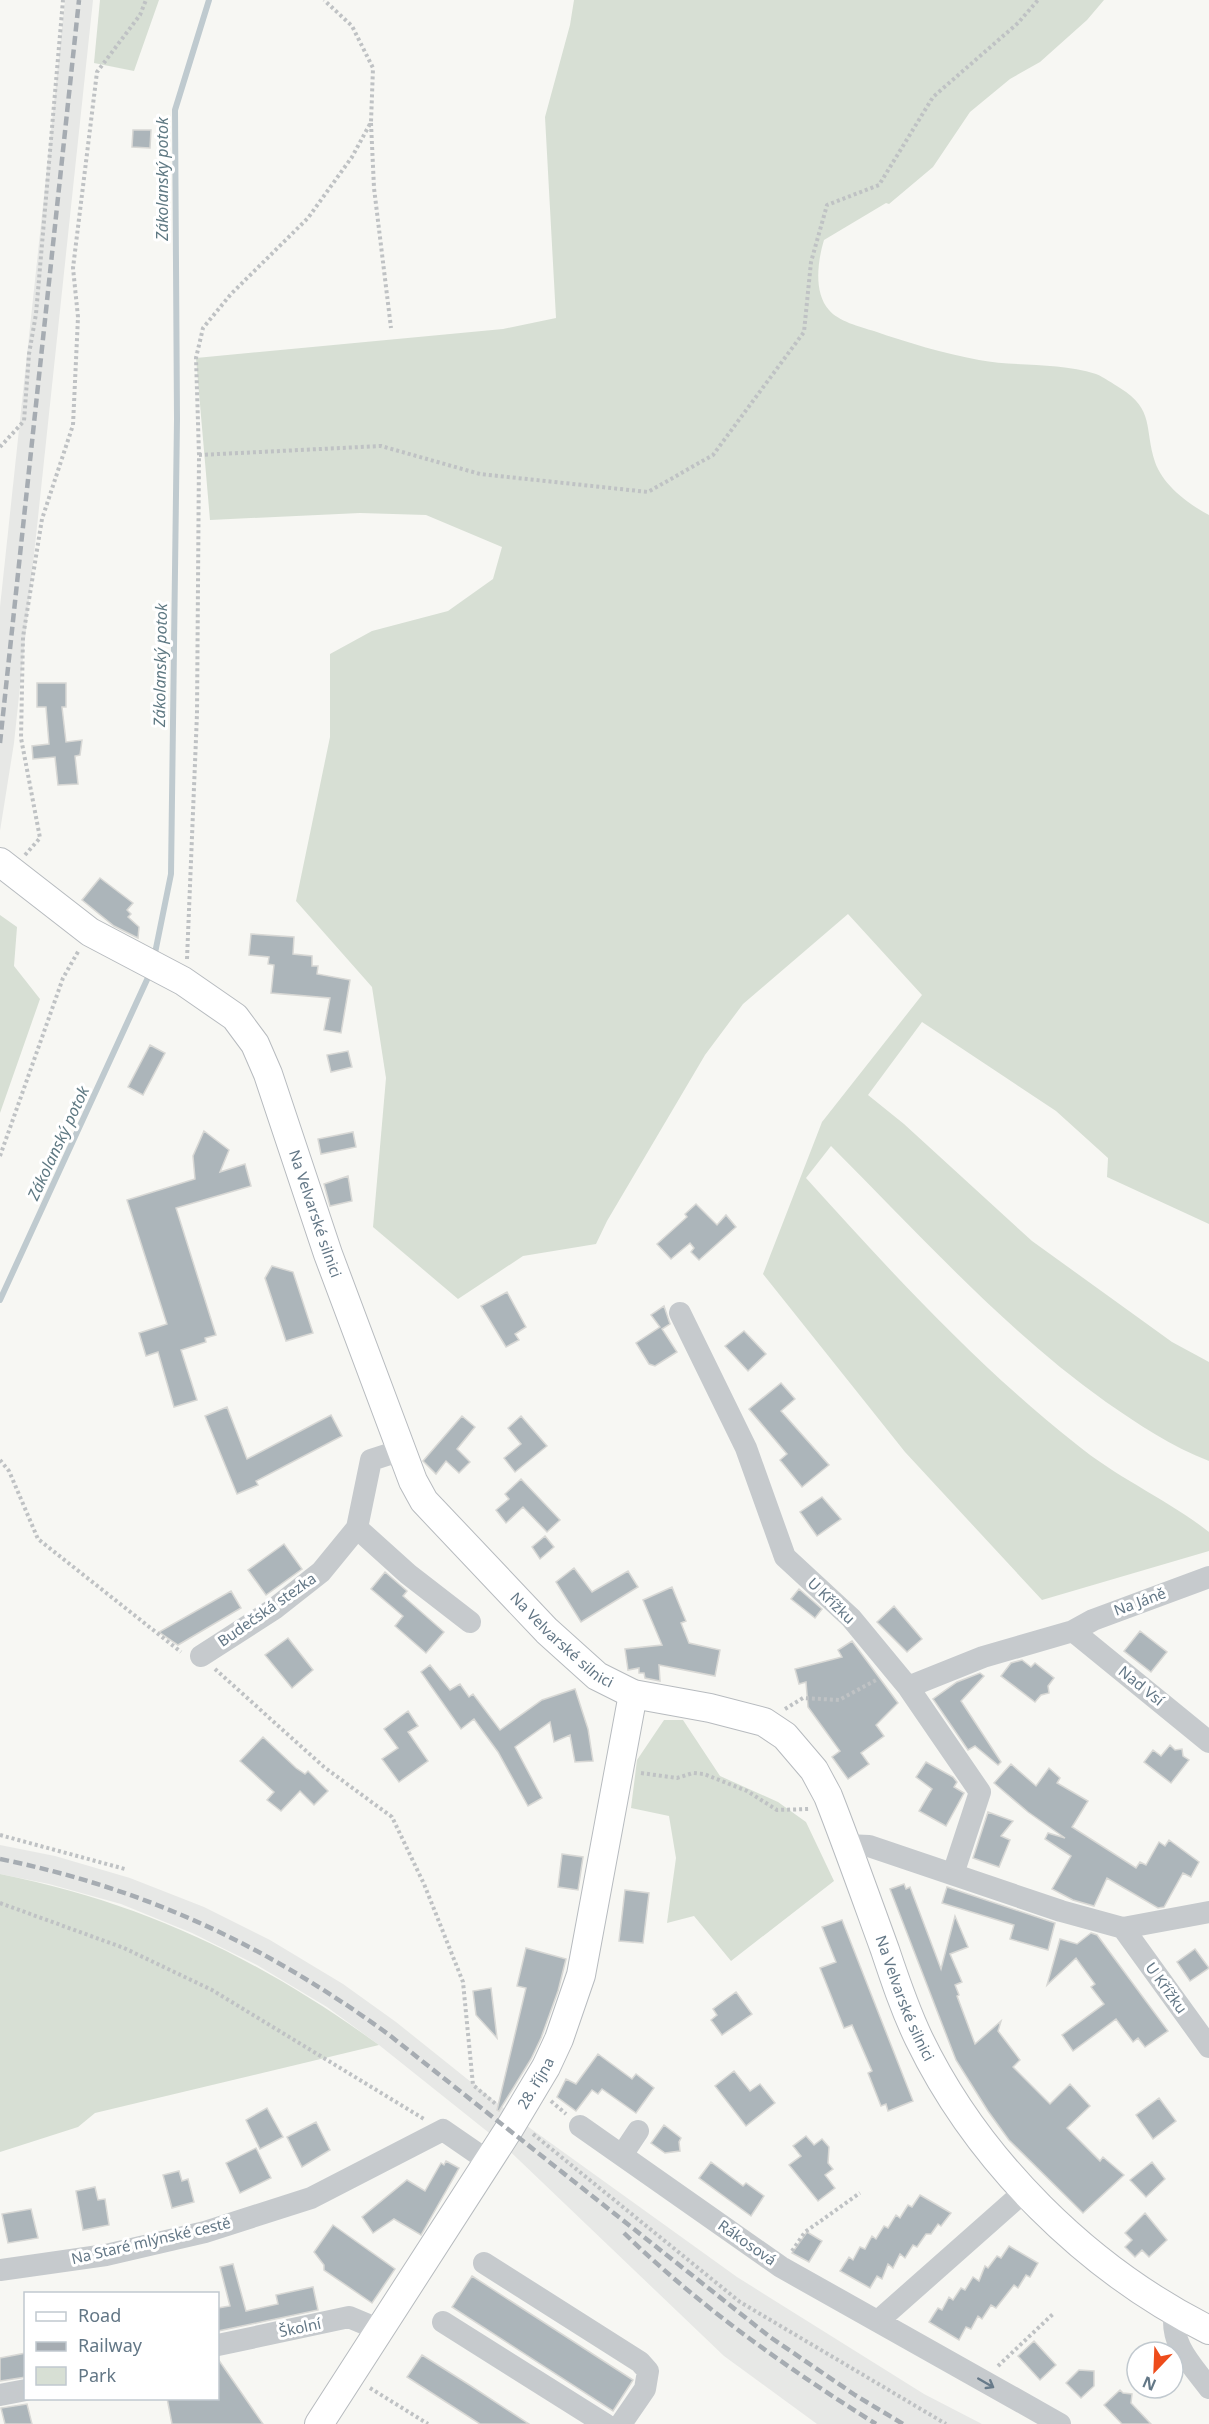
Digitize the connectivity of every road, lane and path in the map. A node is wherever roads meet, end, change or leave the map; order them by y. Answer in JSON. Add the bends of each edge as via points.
{"nodes":[{"id":1,"x":63,"y":0,"type":"edge"},
{"id":2,"x":146,"y":0,"type":"edge"},
{"id":3,"x":324,"y":0,"type":"edge"},
{"id":4,"x":1038,"y":0,"type":"edge"},
{"id":5,"x":370,"y":122,"type":"junction"},
{"id":6,"x":391,"y":328,"type":"dead end"},
{"id":7,"x":0,"y":447,"type":"edge"},
{"id":8,"x":199,"y":455,"type":"junction"},
{"id":9,"x":6,"y":867,"type":"edge"},
{"id":10,"x":90,"y":932,"type":"junction"},
{"id":11,"x":178,"y":978,"type":"junction"},
{"id":12,"x":0,"y":1156,"type":"edge"},
{"id":13,"x":680,"y":1313,"type":"dead end"},
{"id":14,"x":402,"y":1450,"type":"junction"},
{"id":15,"x":0,"y":1460,"type":"edge"},
{"id":16,"x":357,"y":1528,"type":"junction"},
{"id":17,"x":1209,"y":1577,"type":"edge"},
{"id":18,"x":470,"y":1622,"type":"dead end"},
{"id":19,"x":1073,"y":1631,"type":"junction"},
{"id":20,"x":201,"y":1656,"type":"junction"},
{"id":21,"x":901,"y":1679,"type":"junction"},
{"id":22,"x":633,"y":1694,"type":"junction"},
{"id":23,"x":764,"y":1722,"type":"junction"},
{"id":24,"x":1209,"y":1742,"type":"edge"},
{"id":25,"x":633,"y":1772,"type":"dead end"},
{"id":26,"x":817,"y":1807,"type":"dead end"},
{"id":27,"x":0,"y":1835,"type":"edge"},
{"id":28,"x":847,"y":1845,"type":"junction"},
{"id":29,"x":125,"y":1869,"type":"dead end"},
{"id":30,"x":953,"y":1874,"type":"junction"},
{"id":31,"x":0,"y":1903,"type":"edge"},
{"id":32,"x":1209,"y":1912,"type":"edge"},
{"id":33,"x":1123,"y":1928,"type":"junction"},
{"id":34,"x":1209,"y":2047,"type":"edge"},
{"id":35,"x":521,"y":2124,"type":"junction"},
{"id":36,"x":580,"y":2127,"type":"dead end"},
{"id":37,"x":443,"y":2130,"type":"junction"},
{"id":38,"x":638,"y":2131,"type":"dead end"},
{"id":39,"x":622,"y":2156,"type":"junction"},
{"id":40,"x":488,"y":2161,"type":"junction"},
{"id":41,"x":1026,"y":2190,"type":"junction"},
{"id":42,"x":860,"y":2193,"type":"dead end"},
{"id":43,"x":484,"y":2263,"type":"dead end"},
{"id":44,"x":782,"y":2267,"type":"junction"},
{"id":45,"x":0,"y":2270,"type":"edge"},
{"id":46,"x":1175,"y":2311,"type":"junction"},
{"id":47,"x":1054,"y":2313,"type":"dead end"},
{"id":48,"x":878,"y":2321,"type":"junction"},
{"id":49,"x":443,"y":2322,"type":"dead end"},
{"id":50,"x":380,"y":2330,"type":"junction"},
{"id":51,"x":1209,"y":2330,"type":"edge"},
{"id":52,"x":219,"y":2345,"type":"edge"},
{"id":53,"x":982,"y":2381,"type":"junction"},
{"id":54,"x":369,"y":2387,"type":"dead end"},
{"id":55,"x":1209,"y":2388,"type":"edge"},
{"id":56,"x":24,"y":2390,"type":"edge"},
{"id":57,"x":0,"y":2396,"type":"edge"},
{"id":58,"x":319,"y":2424,"type":"edge"},
{"id":59,"x":428,"y":2424,"type":"edge"},
{"id":60,"x":605,"y":2424,"type":"edge"},
{"id":61,"x":621,"y":2424,"type":"edge"},
{"id":62,"x":946,"y":2424,"type":"edge"},
{"id":63,"x":1060,"y":2424,"type":"edge"}],
"edges":[{"from":1,"to":7,"type":"path","via":[[24,421]]},
{"from":2,"to":9,"type":"path","via":[[140,15],[97,72],[73,268],[78,317],[73,425],[42,519],[23,637],[21,738],[40,838]]},
{"from":3,"to":5,"type":"path","via":[[352,26],[373,68]]},
{"from":4,"to":8,"type":"path","via":[[1018,23],[933,97],[879,185],[827,205],[811,262],[804,332],[713,455],[648,492],[480,474],[381,446]]},
{"from":5,"to":6,"type":"path"},
{"from":5,"to":8,"type":"path","via":[[352,157],[308,218],[231,294],[203,328],[196,358]]},
{"from":8,"to":11,"type":"path","via":[[197,714],[188,954]]},
{"from":9,"to":10,"type":"main road","name":"Na Velvarské silnici"},
{"from":10,"to":11,"type":"main road","name":"Na Velvarské silnici"},
{"from":10,"to":12,"type":"path","via":[[63,978]]},
{"from":11,"to":14,"type":"main road","name":"Na Velvarské silnici","via":[[235,1017],[255,1044]]},
{"from":13,"to":21,"type":"street","name":"U Křížku","via":[[746,1448],[785,1557],[850,1618]]},
{"from":14,"to":16,"type":"street","name":"Budečská stezka","via":[[371,1460]]},
{"from":14,"to":22,"type":"main road","name":"Na Velvarské silnici","via":[[413,1481],[435,1515],[585,1666]]},
{"from":15,"to":20,"type":"path","via":[[9,1471],[38,1539],[186,1656]]},
{"from":16,"to":18,"type":"street"},
{"from":16,"to":20,"type":"street","name":"Budečská stezka","via":[[321,1572],[274,1609]]},
{"from":17,"to":19,"type":"street","name":"Na Jáně"},
{"from":19,"to":21,"type":"street","name":"Na Jáně"},
{"from":19,"to":24,"type":"street","name":"Nad Vsí"},
{"from":20,"to":35,"type":"path","via":[[324,1767],[392,1817],[463,1982],[473,2085]]},
{"from":21,"to":23,"type":"path","via":[[839,1700],[803,1698]]},
{"from":21,"to":30,"type":"street","name":"U Křížku","via":[[980,1792]]},
{"from":22,"to":23,"type":"main road","name":"Na Velvarské silnici"},
{"from":22,"to":35,"type":"main road","name":"28. října","via":[[581,1975],[559,2040]]},
{"from":23,"to":28,"type":"main road","name":"Na Velvarské silnici","via":[[786,1736],[814,1770]]},
{"from":25,"to":26,"type":"path","via":[[677,1778],[704,1774],[747,1791],[777,1810]]},
{"from":27,"to":29,"type":"path"},
{"from":28,"to":30,"type":"street","via":[[869,1846]]},
{"from":28,"to":41,"type":"main road","name":"Na Velvarské silnici","via":[[909,2019],[923,2047],[982,2141]]},
{"from":30,"to":33,"type":"street"},
{"from":31,"to":37,"type":"path","via":[[124,1948],[212,1990]]},
{"from":32,"to":33,"type":"street"},
{"from":33,"to":34,"type":"street","name":"U Křížku"},
{"from":35,"to":40,"type":"main road","name":"28. října"},
{"from":35,"to":62,"type":"path","via":[[740,2302]]},
{"from":36,"to":39,"type":"street","name":"Rákosová"},
{"from":37,"to":40,"type":"street"},
{"from":37,"to":45,"type":"street","name":"Na Staré mlýnské cestě","via":[[311,2198],[216,2229],[106,2254]]},
{"from":38,"to":39,"type":"street"},
{"from":39,"to":44,"type":"street","name":"Rákosová"},
{"from":40,"to":50,"type":"main road","name":"28. října"},
{"from":41,"to":46,"type":"main road","name":"Na Velvarské silnici","via":[[1097,2256]]},
{"from":41,"to":48,"type":"street"},
{"from":42,"to":44,"type":"path","via":[[805,2232]]},
{"from":43,"to":61,"type":"street","via":[[640,2362],[648,2371],[645,2389]]},
{"from":44,"to":48,"type":"street","name":"Rákosová"},
{"from":46,"to":51,"type":"main road","name":"Na Velvarské silnici"},
{"from":46,"to":55,"type":"street","via":[[1176,2340]]},
{"from":47,"to":53,"type":"path"},
{"from":48,"to":53,"type":"street","name":"Rákosová"},
{"from":49,"to":60,"type":"street"},
{"from":50,"to":52,"type":"street","name":"Školní","via":[[350,2317]]},
{"from":50,"to":58,"type":"main road","name":"28. října"},
{"from":53,"to":63,"type":"street","name":"Rákosová","one_way":true},
{"from":54,"to":59,"type":"path"},
{"from":56,"to":57,"type":"street"}]}
